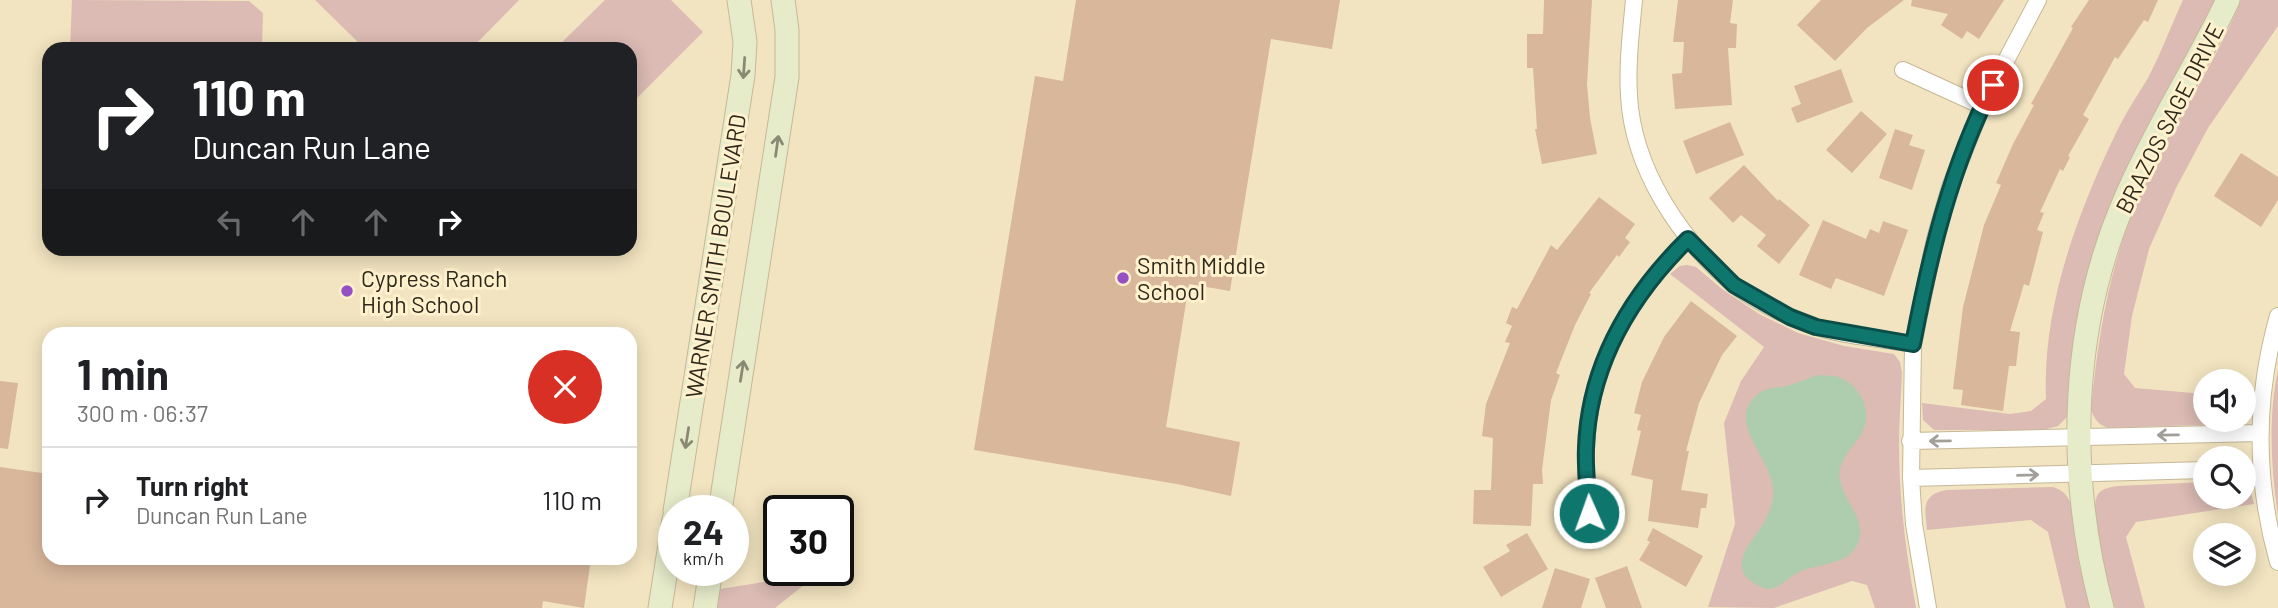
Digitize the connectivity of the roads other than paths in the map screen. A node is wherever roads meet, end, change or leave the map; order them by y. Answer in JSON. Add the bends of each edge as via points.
{"nodes":[{"id":1,"x":739,"y":0,"type":"edge"},
{"id":2,"x":783,"y":0,"type":"edge"},
{"id":3,"x":1634,"y":0,"type":"edge"},
{"id":4,"x":2038,"y":0,"type":"edge"},
{"id":5,"x":2228,"y":0,"type":"edge"},
{"id":6,"x":1903,"y":70,"type":"dead end"},
{"id":7,"x":1982,"y":106,"type":"junction"},
{"id":8,"x":1688,"y":239,"type":"junction"},
{"id":9,"x":2278,"y":316,"type":"edge"},
{"id":10,"x":1913,"y":344,"type":"junction"},
{"id":11,"x":2260,"y":433,"type":"junction"},
{"id":12,"x":2079,"y":438,"type":"junction"},
{"id":13,"x":1910,"y":441,"type":"junction"},
{"id":14,"x":2256,"y":468,"type":"edge"},
{"id":15,"x":2261,"y":468,"type":"junction"},
{"id":16,"x":2193,"y":470,"type":"edge"},
{"id":17,"x":2081,"y":473,"type":"junction"},
{"id":18,"x":1911,"y":478,"type":"junction"},
{"id":19,"x":677,"y":495,"type":"edge"},
{"id":20,"x":722,"y":495,"type":"edge"},
{"id":21,"x":1589,"y":513,"type":"dead end"},
{"id":22,"x":2278,"y":562,"type":"edge"},
{"id":23,"x":663,"y":586,"type":"edge"},
{"id":24,"x":708,"y":586,"type":"edge"},
{"id":25,"x":660,"y":608,"type":"edge"},
{"id":26,"x":705,"y":608,"type":"edge"},
{"id":27,"x":1928,"y":608,"type":"edge"},
{"id":28,"x":2102,"y":608,"type":"edge"}],
"edges":[{"from":1,"to":19,"type":"street","name":"WARNER SMITH BOULEVARD","one_way":true,"via":[[745,42],[743,75]]},
{"from":20,"to":2,"type":"street","name":"WARNER SMITH BOULEVARD","one_way":true,"via":[[787,77]]},
{"from":3,"to":8,"type":"street","via":[[1629,98],[1639,149],[1658,193]]},
{"from":4,"to":7,"type":"street"},
{"from":5,"to":12,"type":"street","name":"BRAZOS SAGE DRIVE","via":[[2148,150],[2108,247],[2084,353]]},
{"from":6,"to":7,"type":"street"},
{"from":7,"to":10,"type":"street","via":[[1950,187]]},
{"from":8,"to":10,"type":"street","via":[[1734,285],[1790,317],[1816,327]]},
{"from":8,"to":21,"type":"street","via":[[1652,277],[1609,347],[1593,397],[1586,447]]},
{"from":9,"to":11,"type":"street","via":[[2263,387]]},
{"from":10,"to":13,"type":"street"},
{"from":11,"to":12,"type":"street","one_way":true},
{"from":11,"to":15,"type":"street"},
{"from":12,"to":13,"type":"street","one_way":true},
{"from":12,"to":17,"type":"street","name":"BRAZOS SAGE DRIVE"},
{"from":13,"to":18,"type":"street"},
{"from":14,"to":15,"type":"street"},
{"from":15,"to":22,"type":"street"},
{"from":16,"to":17,"type":"street"},
{"from":18,"to":17,"type":"street","one_way":true},
{"from":17,"to":28,"type":"street","name":"BRAZOS SAGE DRIVE","via":[[2084,523]]},
{"from":18,"to":27,"type":"street"},
{"from":23,"to":25,"type":"street"},
{"from":24,"to":26,"type":"street"}]}
